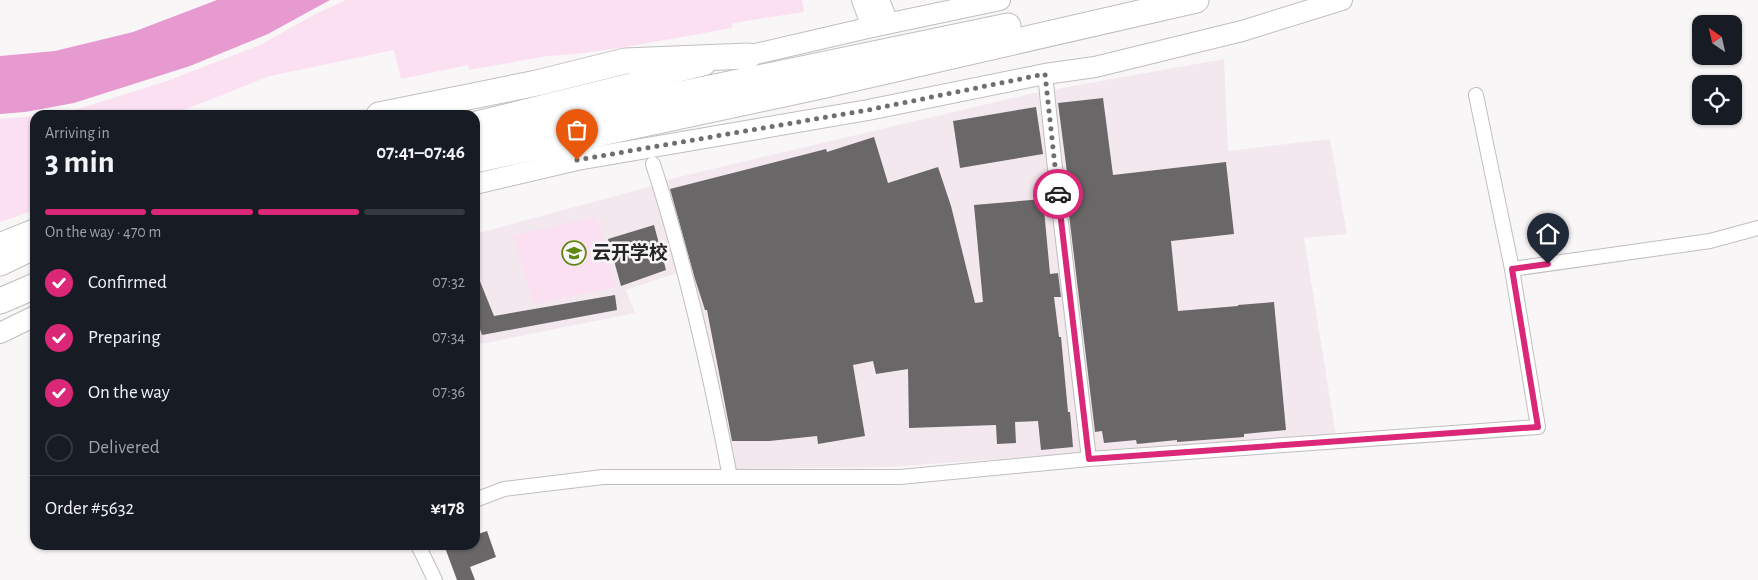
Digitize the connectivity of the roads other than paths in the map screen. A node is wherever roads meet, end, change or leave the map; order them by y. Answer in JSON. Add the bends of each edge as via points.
{"nodes":[{"id":1,"x":862,"y":0,"type":"edge"},
{"id":2,"x":879,"y":0,"type":"edge"},
{"id":3,"x":1000,"y":0,"type":"edge"},
{"id":4,"x":1128,"y":0,"type":"edge"},
{"id":5,"x":1196,"y":0,"type":"edge"},
{"id":6,"x":1342,"y":0,"type":"edge"},
{"id":7,"x":880,"y":25,"type":"junction"},
{"id":8,"x":748,"y":56,"type":"junction"},
{"id":9,"x":1045,"y":74,"type":"junction"},
{"id":10,"x":1476,"y":95,"type":"dead end"},
{"id":11,"x":407,"y":110,"type":"edge"},
{"id":12,"x":480,"y":121,"type":"edge"},
{"id":13,"x":480,"y":137,"type":"edge"},
{"id":14,"x":480,"y":159,"type":"edge"},
{"id":15,"x":653,"y":164,"type":"dead end"},
{"id":16,"x":480,"y":183,"type":"edge"},
{"id":17,"x":1758,"y":228,"type":"edge"},
{"id":18,"x":30,"y":231,"type":"edge"},
{"id":19,"x":0,"y":243,"type":"edge"},
{"id":20,"x":30,"y":248,"type":"edge"},
{"id":21,"x":30,"y":260,"type":"edge"},
{"id":22,"x":0,"y":263,"type":"edge"},
{"id":23,"x":1512,"y":269,"type":"junction"},
{"id":24,"x":0,"y":271,"type":"edge"},
{"id":25,"x":30,"y":288,"type":"edge"},
{"id":26,"x":30,"y":297,"type":"edge"},
{"id":27,"x":0,"y":302,"type":"edge"},
{"id":28,"x":30,"y":318,"type":"edge"},
{"id":29,"x":0,"y":333,"type":"edge"},
{"id":30,"x":1089,"y":459,"type":"junction"},
{"id":31,"x":730,"y":477,"type":"junction"},
{"id":32,"x":480,"y":498,"type":"edge"},
{"id":33,"x":420,"y":550,"type":"edge"},
{"id":34,"x":435,"y":580,"type":"edge"}],
"edges":[{"from":1,"to":7,"type":"main road"},
{"from":2,"to":7,"type":"main road"},
{"from":3,"to":7,"type":"main road"},
{"from":4,"to":13,"type":"highway"},
{"from":5,"to":14,"type":"highway","via":[[821,86]]},
{"from":6,"to":9,"type":"main road","via":[[1192,44],[1095,67]]},
{"from":7,"to":8,"type":"main road"},
{"from":8,"to":11,"type":"highway","via":[[625,61]]},
{"from":8,"to":12,"type":"main road"},
{"from":9,"to":16,"type":"main road","via":[[868,110],[577,160]]},
{"from":9,"to":30,"type":"street"},
{"from":10,"to":23,"type":"street"},
{"from":15,"to":31,"type":"street","via":[[701,338]]},
{"from":17,"to":23,"type":"street","via":[[1710,241]]},
{"from":18,"to":19,"type":"main road"},
{"from":20,"to":22,"type":"highway"},
{"from":21,"to":24,"type":"highway"},
{"from":23,"to":30,"type":"street","via":[[1538,427]]},
{"from":25,"to":27,"type":"highway"},
{"from":26,"to":27,"type":"highway"},
{"from":28,"to":29,"type":"main road"},
{"from":30,"to":31,"type":"street","via":[[900,477]]},
{"from":31,"to":32,"type":"street","via":[[603,477],[504,489]]},
{"from":33,"to":34,"type":"street"}]}
